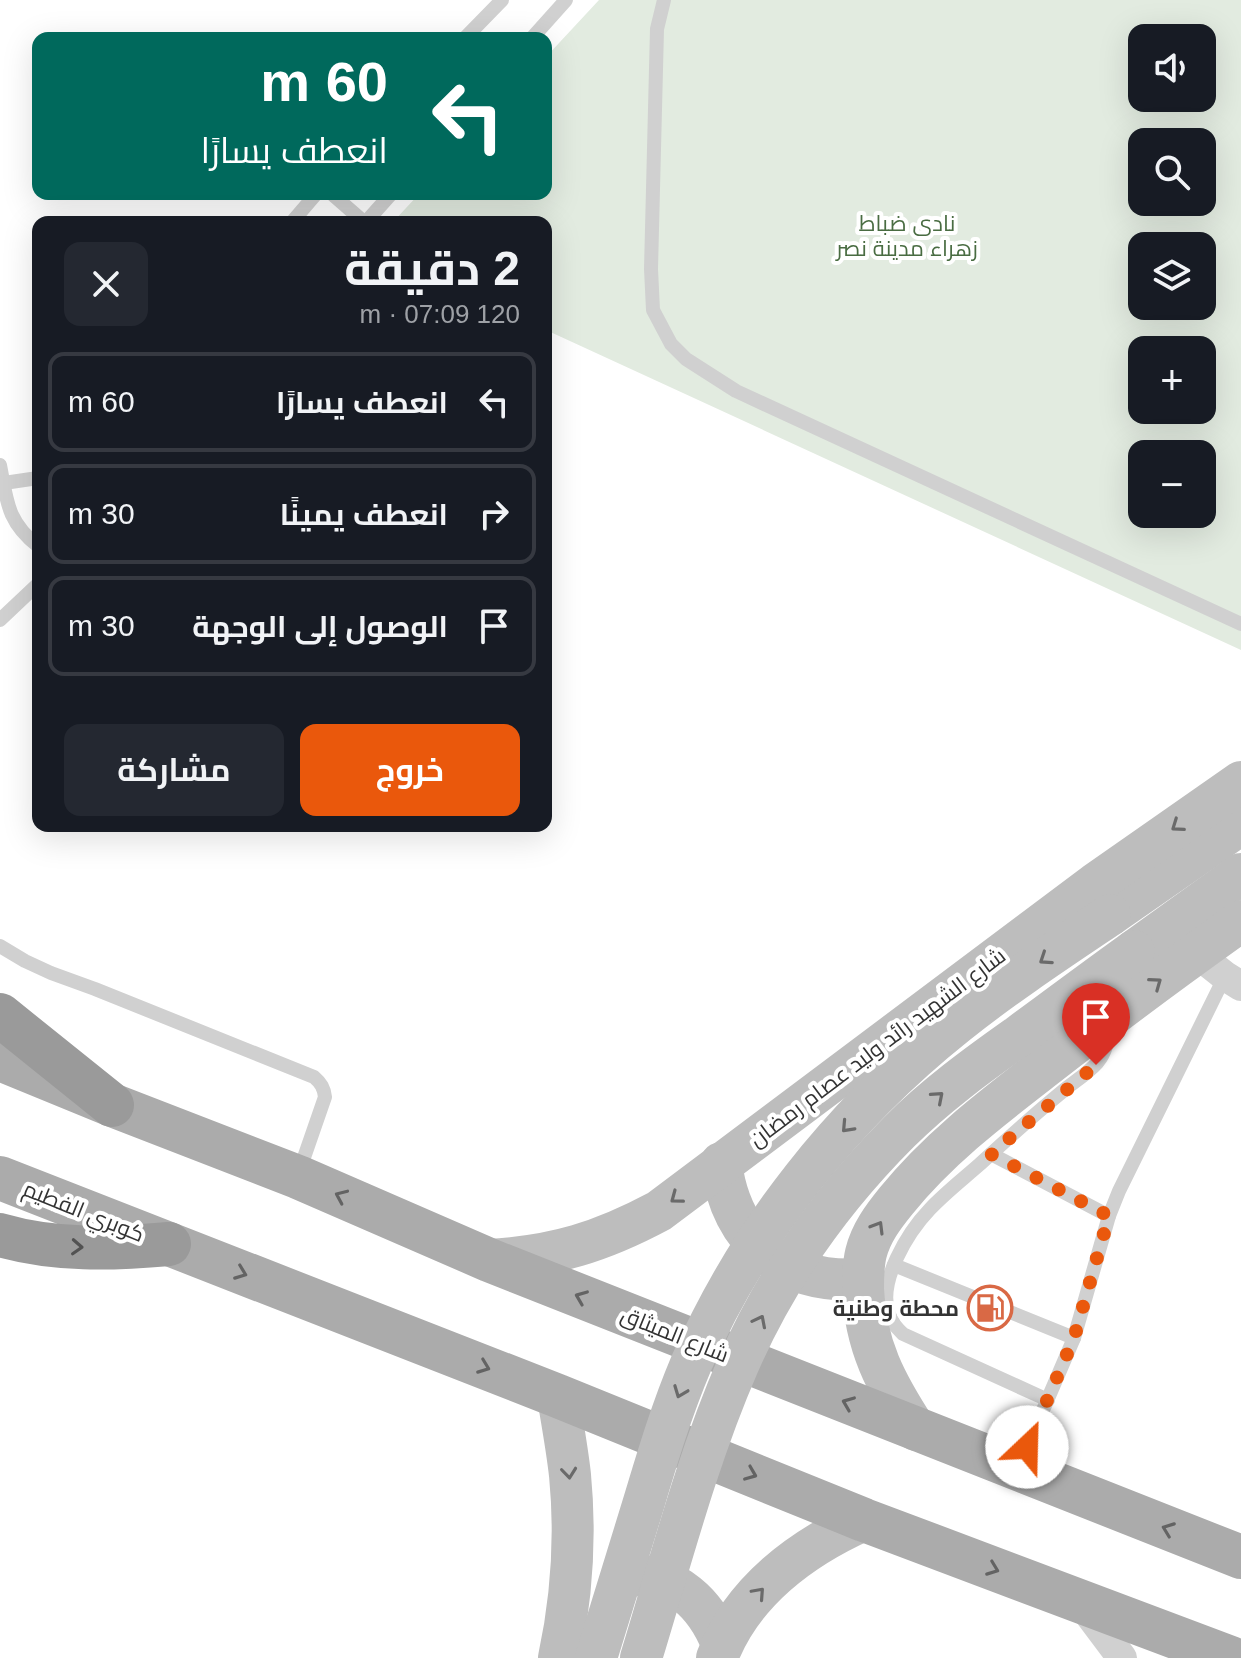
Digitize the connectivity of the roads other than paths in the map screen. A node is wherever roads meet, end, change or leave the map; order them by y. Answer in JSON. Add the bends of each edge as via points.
{"nodes":[{"id":1,"x":502,"y":0,"type":"edge"},
{"id":2,"x":566,"y":0,"type":"edge"},
{"id":3,"x":664,"y":0,"type":"edge"},
{"id":4,"x":471,"y":32,"type":"edge"},
{"id":5,"x":537,"y":32,"type":"edge"},
{"id":6,"x":311,"y":200,"type":"edge"},
{"id":7,"x":339,"y":200,"type":"edge"},
{"id":8,"x":385,"y":200,"type":"edge"},
{"id":9,"x":297,"y":216,"type":"edge"},
{"id":10,"x":358,"y":216,"type":"edge"},
{"id":11,"x":371,"y":216,"type":"edge"},
{"id":12,"x":0,"y":465,"type":"edge"},
{"id":13,"x":32,"y":479,"type":"edge"},
{"id":14,"x":4,"y":483,"type":"junction"},
{"id":15,"x":32,"y":541,"type":"edge"},
{"id":16,"x":32,"y":590,"type":"edge"},
{"id":17,"x":0,"y":620,"type":"edge"},
{"id":18,"x":1241,"y":624,"type":"edge"},
{"id":19,"x":1241,"y":782,"type":"edge"},
{"id":20,"x":1241,"y":824,"type":"edge"},
{"id":21,"x":1241,"y":874,"type":"edge"},
{"id":22,"x":1241,"y":921,"type":"edge"},
{"id":23,"x":0,"y":946,"type":"edge"},
{"id":24,"x":1221,"y":972,"type":"edge"},
{"id":25,"x":0,"y":1015,"type":"edge"},
{"id":26,"x":1106,"y":1020,"type":"junction"},
{"id":27,"x":0,"y":1059,"type":"edge"},
{"id":28,"x":112,"y":1105,"type":"junction"},
{"id":29,"x":991,"y":1154,"type":"junction"},
{"id":30,"x":721,"y":1163,"type":"junction"},
{"id":31,"x":298,"y":1177,"type":"junction"},
{"id":32,"x":0,"y":1178,"type":"edge"},
{"id":33,"x":1109,"y":1216,"type":"junction"},
{"id":34,"x":0,"y":1235,"type":"edge"},
{"id":35,"x":169,"y":1244,"type":"junction"},
{"id":36,"x":489,"y":1260,"type":"junction"},
{"id":37,"x":878,"y":1272,"type":"junction"},
{"id":38,"x":1074,"y":1338,"type":"junction"},
{"id":39,"x":558,"y":1396,"type":"junction"},
{"id":40,"x":1048,"y":1400,"type":"junction"},
{"id":41,"x":916,"y":1430,"type":"junction"},
{"id":42,"x":1017,"y":1470,"type":"junction"},
{"id":43,"x":864,"y":1520,"type":"junction"},
{"id":44,"x":1241,"y":1557,"type":"edge"},
{"id":45,"x":570,"y":1593,"type":"junction"},
{"id":46,"x":1080,"y":1602,"type":"junction"},
{"id":47,"x":720,"y":1651,"type":"edge"},
{"id":48,"x":559,"y":1658,"type":"edge"},
{"id":49,"x":596,"y":1658,"type":"edge"},
{"id":50,"x":641,"y":1658,"type":"edge"},
{"id":51,"x":1122,"y":1658,"type":"edge"},
{"id":52,"x":1231,"y":1658,"type":"edge"}],
"edges":[{"from":1,"to":4,"type":"lane"},
{"from":2,"to":5,"type":"lane"},
{"from":3,"to":18,"type":"lane","via":[[657,29],[651,269],[653,310],[671,344],[736,391]]},
{"from":6,"to":9,"type":"lane"},
{"from":7,"to":10,"type":"lane"},
{"from":8,"to":11,"type":"lane"},
{"from":12,"to":14,"type":"lane"},
{"from":13,"to":14,"type":"lane"},
{"from":14,"to":15,"type":"lane","via":[[12,516]]},
{"from":16,"to":17,"type":"lane"},
{"from":19,"to":30,"type":"main road","name":"شارع الشهيد رائد وليد عصام رمضان","one_way":true,"via":[[1095,884]]},
{"from":20,"to":49,"type":"main road","one_way":true,"bridge":true,"via":[[954,1025],[869,1103],[794,1189],[710,1323],[673,1411]]},
{"from":50,"to":21,"type":"main road","one_way":true,"bridge":true,"via":[[738,1364],[763,1312],[825,1216],[861,1172],[943,1092]]},
{"from":22,"to":24,"type":"main road"},
{"from":23,"to":31,"type":"lane","via":[[51,973],[314,1077],[325,1097]]},
{"from":26,"to":24,"type":"main road","one_way":true},
{"from":24,"to":33,"type":"lane"},
{"from":25,"to":28,"type":"highway"},
{"from":26,"to":29,"type":"lane","via":[[1108,1037],[1096,1065]]},
{"from":37,"to":26,"type":"main road","one_way":true,"via":[[866,1253],[871,1238],[916,1176],[948,1144]]},
{"from":27,"to":28,"type":"main road"},
{"from":28,"to":31,"type":"main road","name":"شارع الميثاق"},
{"from":29,"to":33,"type":"lane"},
{"from":29,"to":37,"type":"lane","via":[[928,1210]]},
{"from":30,"to":36,"type":"main road","name":"شارع الشهيد رائد وليد عصام رمضان","one_way":true,"via":[[659,1211],[604,1238],[545,1255]]},
{"from":30,"to":37,"type":"main road","via":[[741,1225],[771,1257],[806,1274],[834,1279]]},
{"from":36,"to":31,"type":"main road","name":"شارع الميثاق","one_way":true},
{"from":32,"to":35,"type":"main road","name":"كوبري الفطيم"},
{"from":33,"to":38,"type":"lane"},
{"from":34,"to":35,"type":"highway","one_way":true,"via":[[67,1247]]},
{"from":35,"to":39,"type":"main road","one_way":true},
{"from":41,"to":36,"type":"main road","name":"شارع الميثاق","one_way":true},
{"from":37,"to":38,"type":"lane"},
{"from":37,"to":40,"type":"lane","via":[[888,1313],[903,1334]]},
{"from":37,"to":41,"type":"main road","via":[[864,1304],[867,1330],[885,1381]]},
{"from":38,"to":40,"type":"lane"},
{"from":39,"to":43,"type":"main road","one_way":true},
{"from":39,"to":45,"type":"main road","one_way":true,"via":[[573,1512]]},
{"from":40,"to":42,"type":"lane"},
{"from":41,"to":42,"type":"main road","name":"شارع الميثاق"},
{"from":44,"to":42,"type":"main road","name":"شارع الميثاق","one_way":true},
{"from":43,"to":46,"type":"main road","one_way":true},
{"from":47,"to":43,"type":"main road","one_way":true,"via":[[755,1595],[779,1572],[833,1533]]},
{"from":45,"to":47,"type":"main road","via":[[619,1575],[673,1585],[715,1625]]},
{"from":45,"to":48,"type":"main road"},
{"from":46,"to":51,"type":"street"},
{"from":46,"to":52,"type":"main road"}]}
